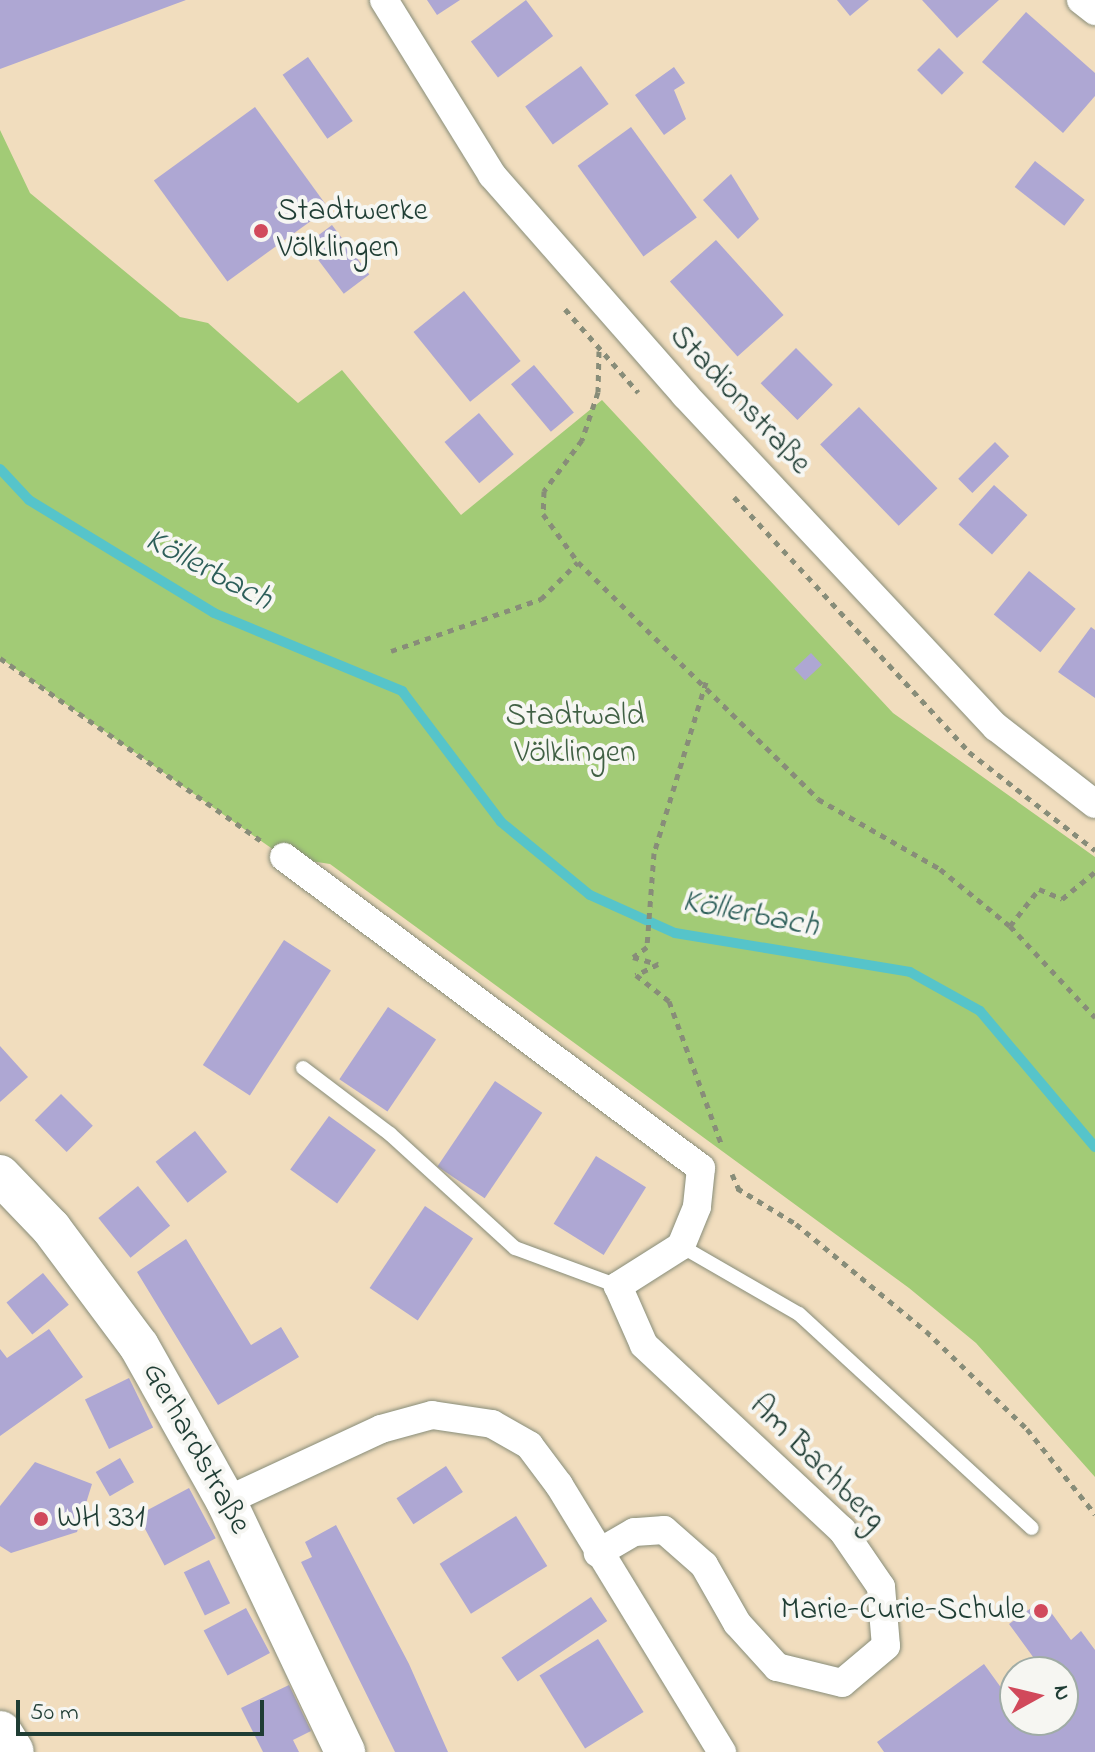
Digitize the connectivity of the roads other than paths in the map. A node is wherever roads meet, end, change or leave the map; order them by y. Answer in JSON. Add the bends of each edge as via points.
{"nodes":[{"id":1,"x":384,"y":0,"type":"edge"},
{"id":2,"x":1081,"y":0,"type":"edge"},
{"id":3,"x":1095,"y":11,"type":"edge"},
{"id":4,"x":1095,"y":804,"type":"edge"},
{"id":5,"x":284,"y":857,"type":"road end"},
{"id":6,"x":303,"y":1068,"type":"dead end"},
{"id":7,"x":0,"y":1175,"type":"edge"},
{"id":8,"x":681,"y":1246,"type":"junction"},
{"id":9,"x":618,"y":1286,"type":"junction"},
{"id":10,"x":226,"y":1501,"type":"junction"},
{"id":11,"x":1032,"y":1528,"type":"dead end"},
{"id":12,"x":598,"y":1553,"type":"junction"},
{"id":13,"x":0,"y":1733,"type":"edge"},
{"id":14,"x":12,"y":1752,"type":"edge"},
{"id":15,"x":345,"y":1752,"type":"edge"},
{"id":16,"x":722,"y":1752,"type":"edge"}],
"edges":[{"from":1,"to":4,"type":"street","name":"Stadionstraße","via":[[492,175],[675,384],[996,727]]},
{"from":2,"to":3,"type":"street"},
{"from":5,"to":8,"type":"street","via":[[701,1168],[697,1207]]},
{"from":6,"to":9,"type":"lane","via":[[390,1134],[515,1248]]},
{"from":7,"to":10,"type":"street","name":"Gerhardstraße","via":[[51,1228],[139,1346]]},
{"from":8,"to":9,"type":"street"},
{"from":8,"to":11,"type":"lane","via":[[799,1314]]},
{"from":9,"to":12,"type":"street","name":"Am Bachberg","via":[[644,1345],[842,1530],[881,1587],[886,1646],[842,1683],[777,1667],[737,1623],[704,1565],[664,1530],[634,1532]]},
{"from":10,"to":12,"type":"street","via":[[381,1429],[432,1415],[492,1424],[529,1445]]},
{"from":10,"to":15,"type":"street","name":"Gerhardstraße"},
{"from":12,"to":16,"type":"street"},
{"from":13,"to":14,"type":"main road"}]}
